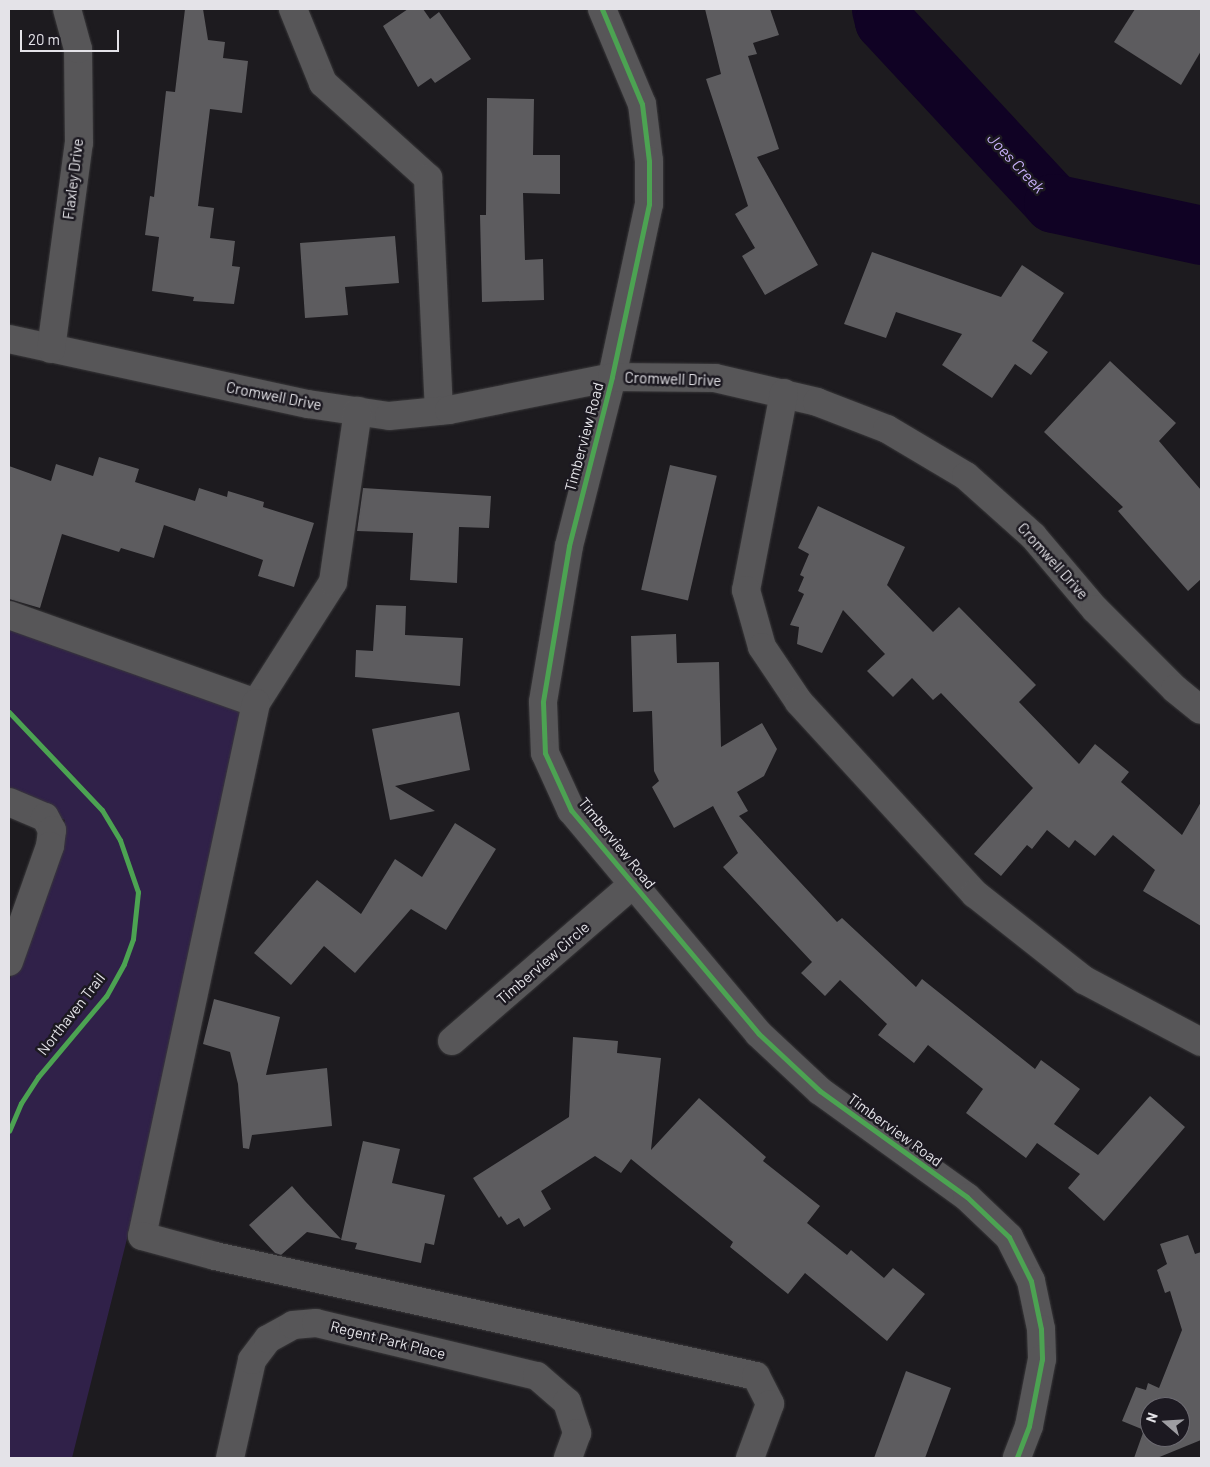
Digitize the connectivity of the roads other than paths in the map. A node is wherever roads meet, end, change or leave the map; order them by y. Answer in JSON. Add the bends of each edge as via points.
{"nodes":[{"id":1,"x":67,"y":9,"type":"edge"},
{"id":2,"x":293,"y":9,"type":"edge"},
{"id":3,"x":602,"y":9,"type":"edge"},
{"id":4,"x":9,"y":339,"type":"edge"},
{"id":5,"x":51,"y":349,"type":"junction"},
{"id":6,"x":612,"y":377,"type":"junction"},
{"id":7,"x":784,"y":393,"type":"junction"},
{"id":8,"x":358,"y":411,"type":"junction"},
{"id":9,"x":439,"y":411,"type":"junction"},
{"id":10,"x":9,"y":615,"type":"edge"},
{"id":11,"x":256,"y":703,"type":"junction"},
{"id":12,"x":1201,"y":710,"type":"edge"},
{"id":13,"x":9,"y":802,"type":"edge"},
{"id":14,"x":633,"y":884,"type":"junction"},
{"id":15,"x":9,"y":962,"type":"edge"},
{"id":16,"x":452,"y":1041,"type":"dead end"},
{"id":17,"x":1201,"y":1042,"type":"edge"},
{"id":18,"x":230,"y":1458,"type":"edge"},
{"id":19,"x":568,"y":1458,"type":"edge"},
{"id":20,"x":750,"y":1458,"type":"edge"},
{"id":21,"x":1017,"y":1458,"type":"edge"}],
"edges":[{"from":1,"to":5,"type":"street","name":"Flaxley Drive","via":[[78,49],[79,143]]},
{"from":2,"to":9,"type":"street","via":[[323,83],[428,178]]},
{"from":3,"to":6,"type":"street","name":"Timberview Road","via":[[642,104],[649,161],[649,204]]},
{"from":4,"to":5,"type":"street","name":"Cromwell Drive"},
{"from":5,"to":8,"type":"street","name":"Cromwell Drive","via":[[308,404]]},
{"from":6,"to":7,"type":"street","name":"Cromwell Drive","via":[[715,378]]},
{"from":6,"to":9,"type":"street","name":"Cromwell Drive"},
{"from":6,"to":14,"type":"street","name":"Timberview Road","via":[[569,546],[543,702],[544,736],[545,753],[571,810]]},
{"from":7,"to":12,"type":"street","name":"Cromwell Drive","via":[[886,429],[966,476],[1033,536],[1095,609],[1175,690]]},
{"from":7,"to":17,"type":"street","via":[[746,590],[762,647],[799,702],[975,894],[1084,980]]},
{"from":8,"to":9,"type":"street","name":"Cromwell Drive","via":[[389,416]]},
{"from":8,"to":11,"type":"street","via":[[333,582]]},
{"from":10,"to":11,"type":"street"},
{"from":11,"to":20,"type":"street","via":[[142,1236],[215,1256],[756,1376],[770,1404]]},
{"from":13,"to":15,"type":"street","via":[[45,817],[52,830],[50,846]]},
{"from":14,"to":16,"type":"street","name":"Timberview Circle"},
{"from":14,"to":21,"type":"street","name":"Timberview Road","via":[[759,1034],[820,1091],[967,1197],[1009,1237],[1031,1281],[1041,1329],[1042,1359],[1029,1426]]},
{"from":18,"to":19,"type":"street","name":"Regent Park Place","via":[[252,1360],[268,1339],[293,1325],[316,1323],[537,1376],[567,1402],[577,1433]]}]}
